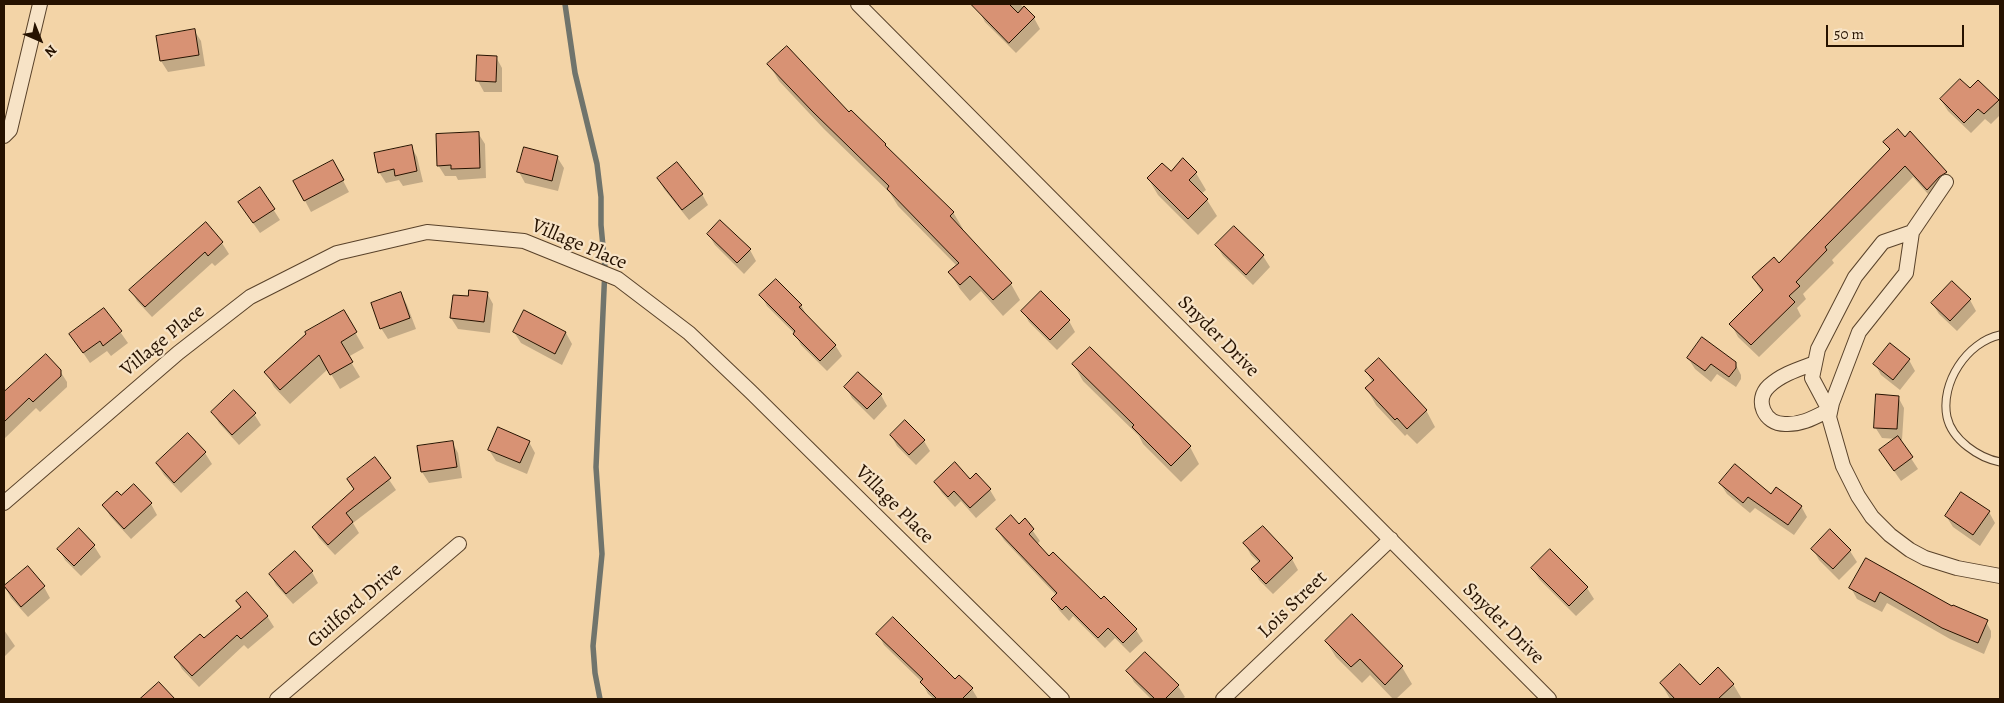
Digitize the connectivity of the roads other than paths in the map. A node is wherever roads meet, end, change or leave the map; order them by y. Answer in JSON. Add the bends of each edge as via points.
{"nodes":[{"id":1,"x":40,"y":4,"type":"edge"},
{"id":2,"x":858,"y":4,"type":"edge"},
{"id":3,"x":4,"y":136,"type":"edge"},
{"id":4,"x":1946,"y":182,"type":"dead end"},
{"id":5,"x":1912,"y":232,"type":"junction"},
{"id":6,"x":2000,"y":335,"type":"edge"},
{"id":7,"x":1815,"y":363,"type":"junction"},
{"id":8,"x":1829,"y":410,"type":"junction"},
{"id":9,"x":2000,"y":462,"type":"edge"},
{"id":10,"x":4,"y":503,"type":"edge"},
{"id":11,"x":1391,"y":539,"type":"junction"},
{"id":12,"x":459,"y":544,"type":"dead end"},
{"id":13,"x":2000,"y":576,"type":"edge"},
{"id":14,"x":277,"y":699,"type":"edge"},
{"id":15,"x":1062,"y":699,"type":"edge"},
{"id":16,"x":1223,"y":699,"type":"edge"},
{"id":17,"x":1549,"y":699,"type":"edge"}],
"edges":[{"from":1,"to":3,"type":"street","via":[[10,130]]},
{"from":2,"to":11,"type":"street","name":"Snyder Drive"},
{"from":4,"to":5,"type":"street"},
{"from":5,"to":7,"type":"street","via":[[1883,242],[1856,277],[1818,349]]},
{"from":5,"to":8,"type":"street","via":[[1906,273],[1859,332]]},
{"from":6,"to":9,"type":"lane","via":[[1980,343],[1962,361],[1948,393],[1947,416],[1960,440],[1974,452]]},
{"from":7,"to":8,"type":"street","via":[[1812,378]]},
{"from":7,"to":8,"type":"street","via":[[1791,372],[1769,386],[1762,397],[1762,410],[1770,419],[1784,424],[1806,422]]},
{"from":8,"to":13,"type":"street","via":[[1843,466],[1872,517],[1890,535],[1925,558]]},
{"from":10,"to":15,"type":"street","name":"Village Place","via":[[178,353],[250,298],[337,253],[427,232],[524,241],[618,279],[689,333]]},
{"from":11,"to":16,"type":"street","name":"Lois Street"},
{"from":11,"to":17,"type":"street","name":"Snyder Drive"},
{"from":12,"to":14,"type":"street","name":"Guilford Drive"}]}
